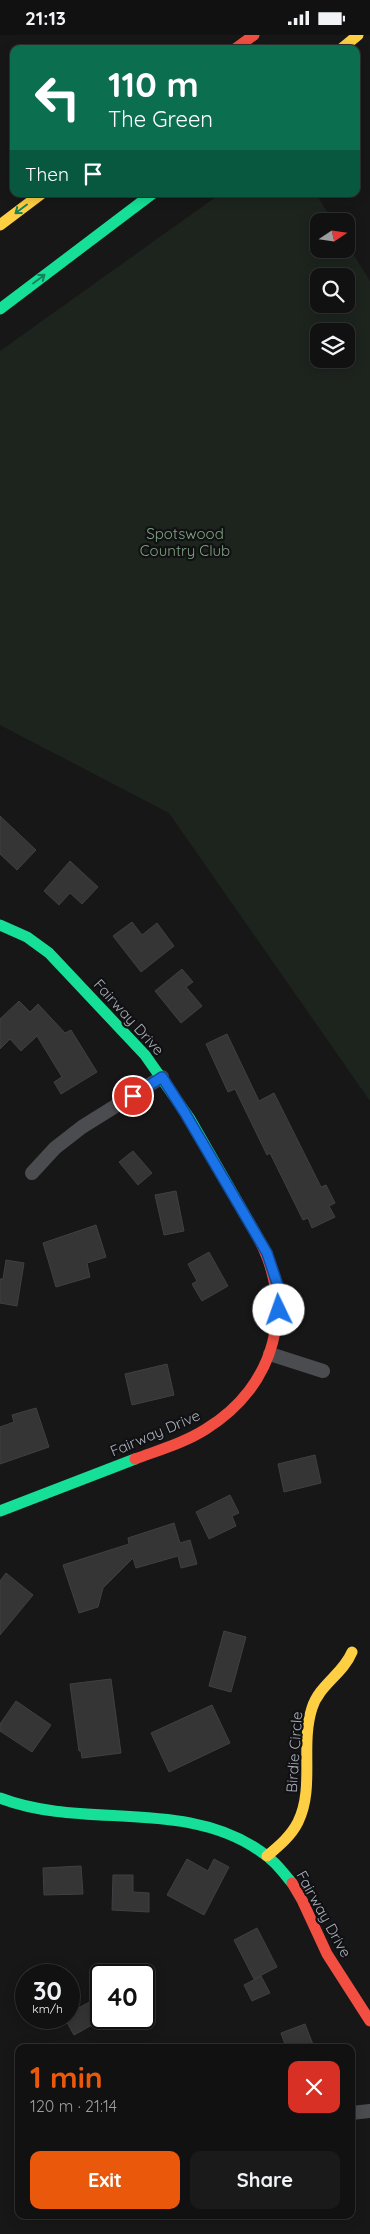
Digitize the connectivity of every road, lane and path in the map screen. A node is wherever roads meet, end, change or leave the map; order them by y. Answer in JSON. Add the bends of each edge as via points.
{"nodes":[{"id":1,"x":254,"y":35,"type":"edge"},
{"id":2,"x":358,"y":35,"type":"edge"},
{"id":3,"x":240,"y":45,"type":"edge"},
{"id":4,"x":346,"y":45,"type":"edge"},
{"id":5,"x":37,"y":197,"type":"edge"},
{"id":6,"x":148,"y":197,"type":"edge"},
{"id":7,"x":0,"y":225,"type":"edge"},
{"id":8,"x":0,"y":309,"type":"edge"},
{"id":9,"x":0,"y":925,"type":"edge"},
{"id":10,"x":162,"y":1077,"type":"junction"},
{"id":11,"x":32,"y":1173,"type":"dead end"},
{"id":12,"x":270,"y":1354,"type":"junction"},
{"id":13,"x":323,"y":1371,"type":"dead end"},
{"id":14,"x":0,"y":1511,"type":"edge"},
{"id":15,"x":352,"y":1652,"type":"dead end"},
{"id":16,"x":0,"y":1798,"type":"edge"},
{"id":17,"x":267,"y":1856,"type":"junction"},
{"id":18,"x":370,"y":2021,"type":"edge"},
{"id":19,"x":370,"y":2111,"type":"edge"},
{"id":20,"x":355,"y":2113,"type":"edge"}],
"edges":[{"from":1,"to":3,"type":"main road"},
{"from":2,"to":4,"type":"main road"},
{"from":5,"to":7,"type":"main road","one_way":true},
{"from":8,"to":6,"type":"main road","one_way":true},
{"from":9,"to":10,"type":"main road","name":"Fairway Drive","via":[[50,953],[140,1048]]},
{"from":10,"to":11,"type":"street","via":[[74,1133]]},
{"from":10,"to":12,"type":"main road","name":"Fairway Drive","via":[[272,1264],[278,1286],[279,1310]]},
{"from":12,"to":13,"type":"street"},
{"from":12,"to":14,"type":"main road","name":"Fairway Drive","via":[[250,1393],[206,1430]]},
{"from":15,"to":17,"type":"main road","name":"Birdie Circle","via":[[347,1664],[324,1686],[312,1705],[304,1808],[287,1839]]},
{"from":16,"to":17,"type":"main road","name":"Fairway Drive","via":[[21,1807],[51,1813],[199,1824],[238,1837]]},
{"from":17,"to":18,"type":"main road","name":"Fairway Drive","via":[[294,1886],[331,1960]]},
{"from":19,"to":20,"type":"street"}]}
